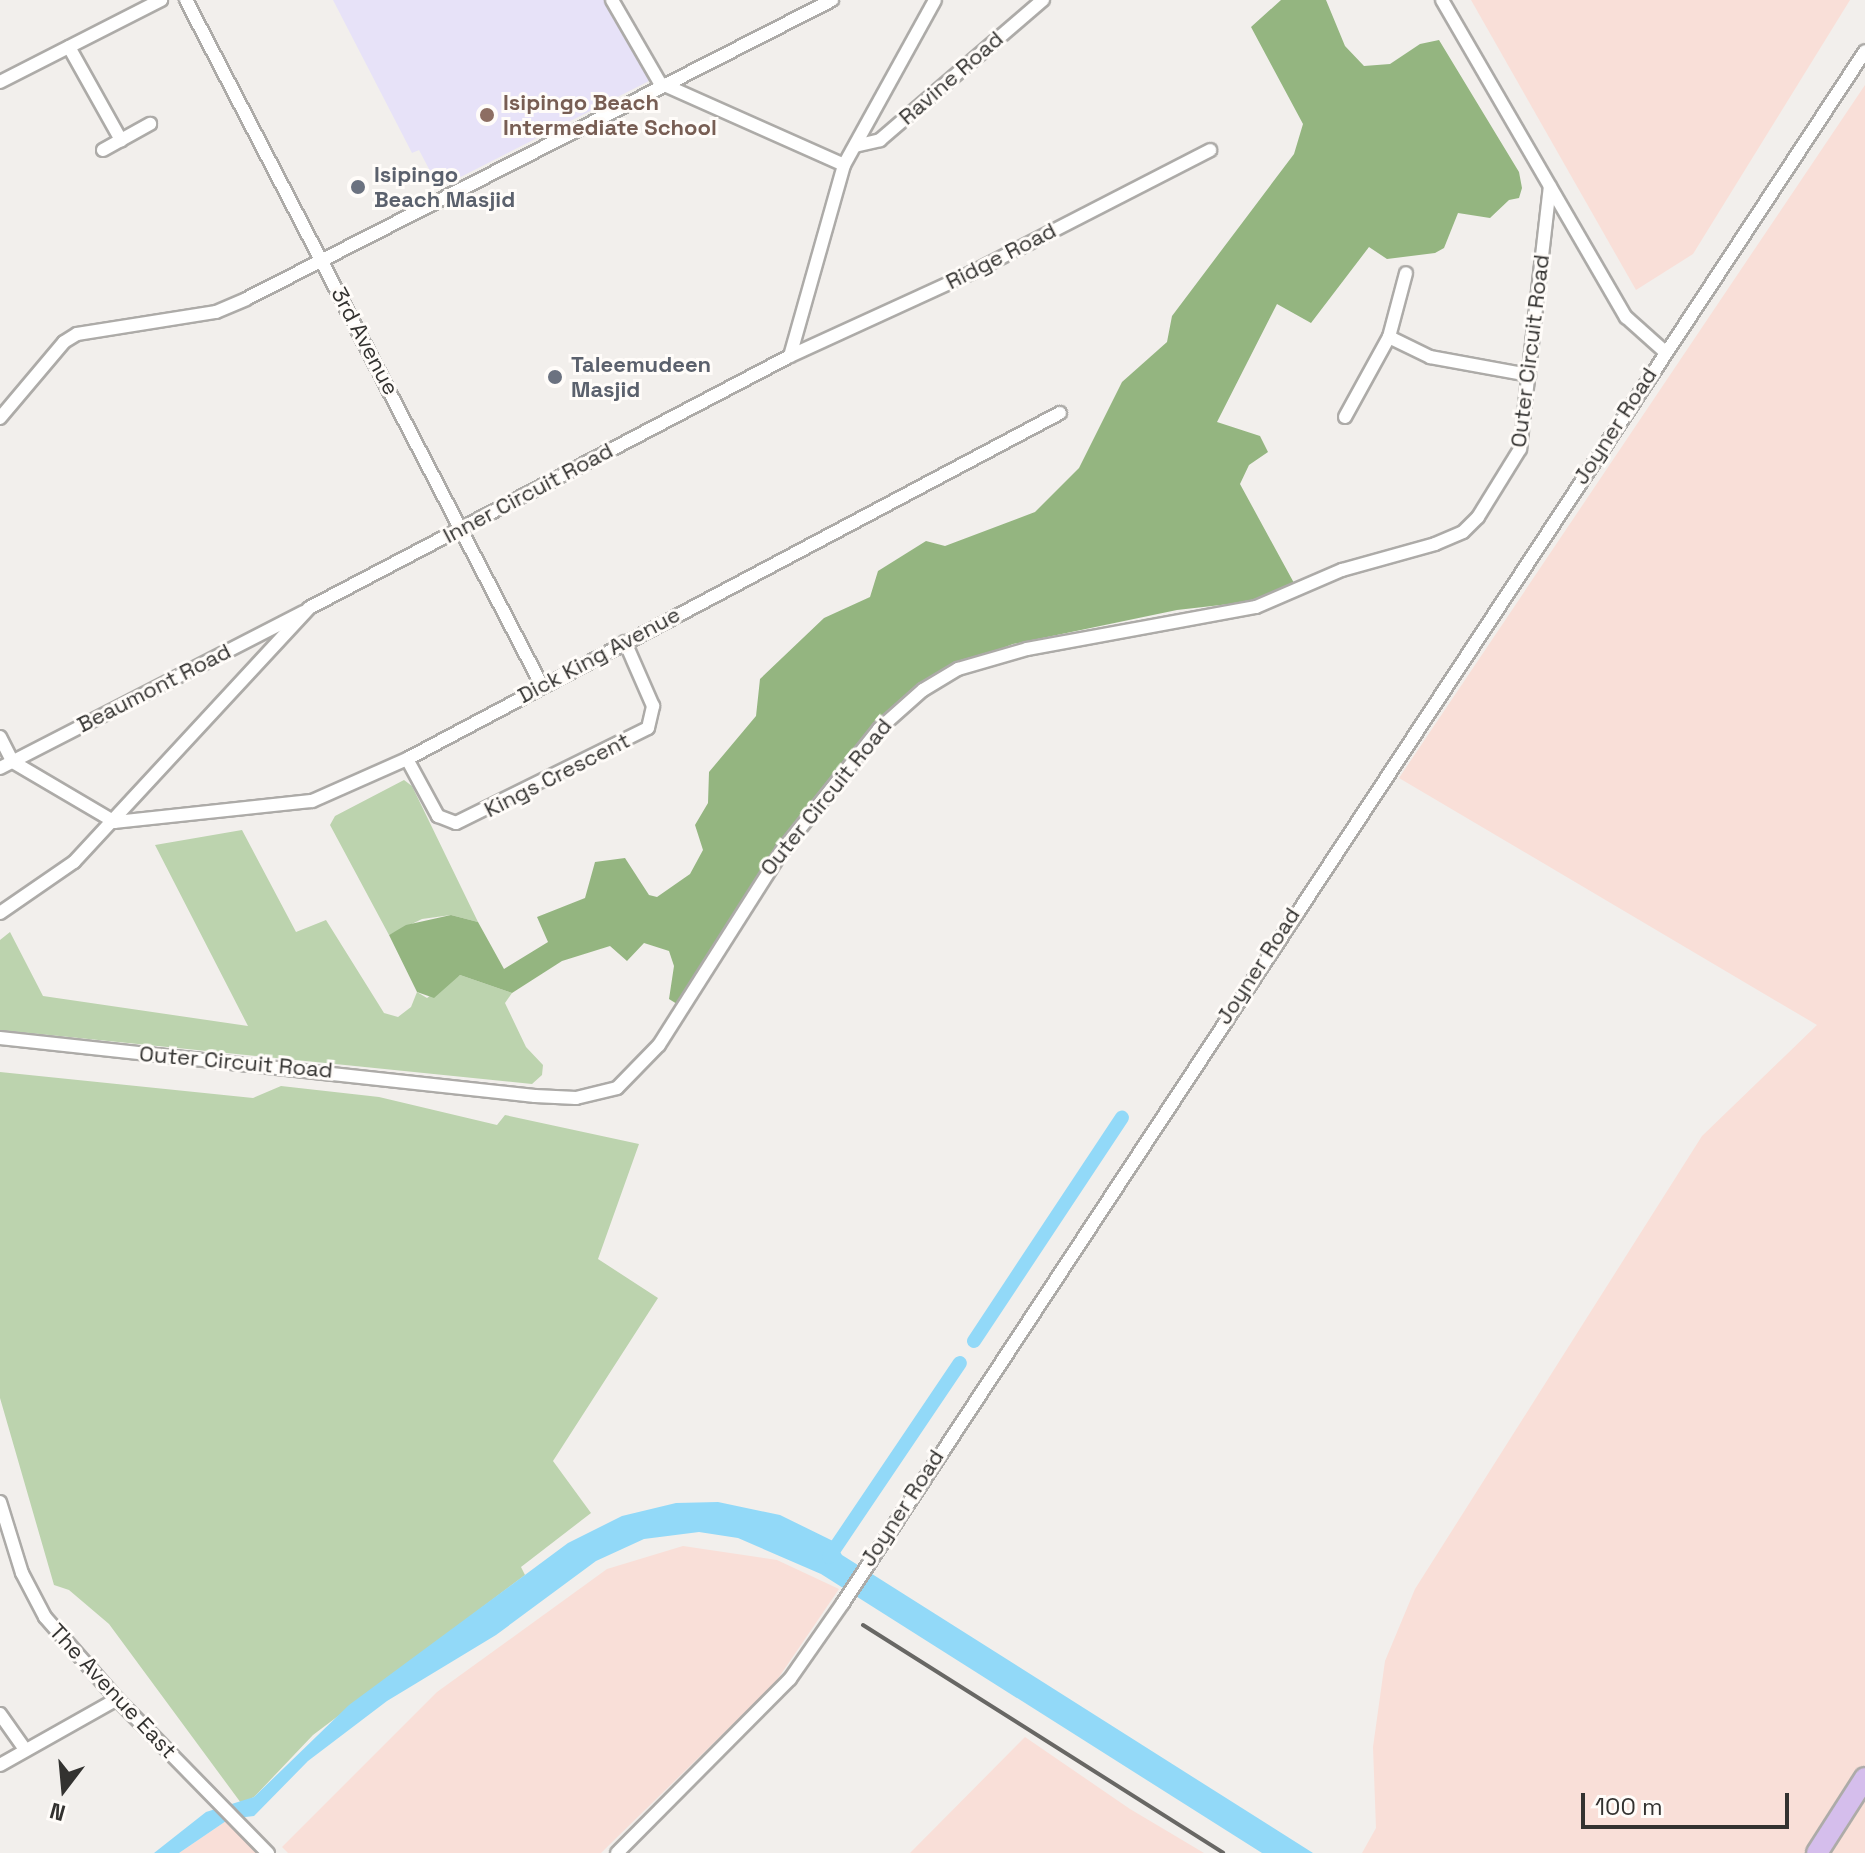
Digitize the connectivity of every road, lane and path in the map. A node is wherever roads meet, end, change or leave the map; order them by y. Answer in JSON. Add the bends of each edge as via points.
{"nodes":[{"id":1,"x":161,"y":0,"type":"edge"},
{"id":2,"x":186,"y":0,"type":"edge"},
{"id":3,"x":612,"y":0,"type":"edge"},
{"id":4,"x":832,"y":0,"type":"edge"},
{"id":5,"x":935,"y":0,"type":"edge"},
{"id":6,"x":1043,"y":0,"type":"edge"},
{"id":7,"x":1442,"y":0,"type":"edge"},
{"id":8,"x":69,"y":47,"type":"junction"},
{"id":9,"x":1865,"y":51,"type":"edge"},
{"id":10,"x":0,"y":82,"type":"edge"},
{"id":11,"x":660,"y":83,"type":"junction"},
{"id":12,"x":150,"y":124,"type":"dead end"},
{"id":13,"x":121,"y":140,"type":"junction"},
{"id":14,"x":855,"y":146,"type":"junction"},
{"id":15,"x":103,"y":150,"type":"dead end"},
{"id":16,"x":1210,"y":150,"type":"dead end"},
{"id":17,"x":844,"y":165,"type":"junction"},
{"id":18,"x":1550,"y":187,"type":"junction"},
{"id":19,"x":322,"y":258,"type":"junction"},
{"id":20,"x":1406,"y":273,"type":"dead end"},
{"id":21,"x":1389,"y":337,"type":"junction"},
{"id":22,"x":1664,"y":351,"type":"junction"},
{"id":23,"x":790,"y":356,"type":"junction"},
{"id":24,"x":1529,"y":375,"type":"junction"},
{"id":25,"x":1060,"y":413,"type":"dead end"},
{"id":26,"x":1345,"y":417,"type":"dead end"},
{"id":27,"x":0,"y":418,"type":"edge"},
{"id":28,"x":463,"y":526,"type":"junction"},
{"id":29,"x":309,"y":608,"type":"junction"},
{"id":30,"x":625,"y":642,"type":"junction"},
{"id":31,"x":541,"y":684,"type":"junction"},
{"id":32,"x":0,"y":737,"type":"edge"},
{"id":33,"x":407,"y":759,"type":"junction"},
{"id":34,"x":13,"y":762,"type":"junction"},
{"id":35,"x":0,"y":768,"type":"edge"},
{"id":36,"x":115,"y":822,"type":"junction"},
{"id":37,"x":0,"y":913,"type":"edge"},
{"id":38,"x":0,"y":1038,"type":"edge"},
{"id":39,"x":0,"y":1502,"type":"edge"},
{"id":40,"x":117,"y":1699,"type":"junction"},
{"id":41,"x":0,"y":1714,"type":"edge"},
{"id":42,"x":24,"y":1748,"type":"junction"},
{"id":43,"x":0,"y":1765,"type":"edge"},
{"id":44,"x":1865,"y":1778,"type":"edge"},
{"id":45,"x":268,"y":1853,"type":"edge"},
{"id":46,"x":617,"y":1853,"type":"edge"},
{"id":47,"x":1817,"y":1853,"type":"edge"}],
"edges":[{"from":1,"to":8,"type":"street"},
{"from":2,"to":19,"type":"street","name":"3rd Avenue"},
{"from":3,"to":11,"type":"street"},
{"from":4,"to":11,"type":"street"},
{"from":5,"to":14,"type":"street"},
{"from":6,"to":14,"type":"street","name":"Ravine Road","via":[[880,140]]},
{"from":7,"to":18,"type":"street","name":"Outer Circuit Road"},
{"from":8,"to":10,"type":"street"},
{"from":8,"to":13,"type":"street"},
{"from":9,"to":22,"type":"street","name":"Joyner Road"},
{"from":11,"to":17,"type":"street"},
{"from":11,"to":19,"type":"street"},
{"from":12,"to":13,"type":"street"},
{"from":13,"to":15,"type":"street"},
{"from":14,"to":17,"type":"street"},
{"from":16,"to":23,"type":"street","name":"Ridge Road","via":[[971,273]]},
{"from":17,"to":23,"type":"street"},
{"from":18,"to":22,"type":"street","name":"Outer Circuit Road","via":[[1626,317]]},
{"from":18,"to":24,"type":"street","name":"Outer Circuit Road"},
{"from":19,"to":27,"type":"street","via":[[216,312],[77,334],[64,342]]},
{"from":19,"to":28,"type":"street","name":"3rd Avenue"},
{"from":20,"to":21,"type":"street"},
{"from":21,"to":24,"type":"street","via":[[1430,357]]},
{"from":21,"to":26,"type":"street"},
{"from":22,"to":46,"type":"street","name":"Joyner Road","via":[[843,1603],[771,1699]]},
{"from":23,"to":28,"type":"street","name":"Inner Circuit Road"},
{"from":24,"to":38,"type":"street","name":"Outer Circuit Road","via":[[1520,449],[1497,491],[1463,532],[1342,570],[1256,607],[1124,628],[985,660],[958,669],[903,704],[774,862],[659,1045],[617,1088],[576,1098],[535,1096]]},
{"from":25,"to":30,"type":"street","name":"Dick King Avenue"},
{"from":28,"to":29,"type":"street","name":"Inner Circuit Road"},
{"from":28,"to":31,"type":"street","name":"3rd Avenue"},
{"from":29,"to":34,"type":"street","name":"Beaumont Road"},
{"from":29,"to":36,"type":"street","name":"Inner Circuit Road"},
{"from":30,"to":31,"type":"street","name":"Dick King Avenue"},
{"from":30,"to":33,"type":"street","name":"Kings Crescent","via":[[653,706],[648,728],[456,823],[438,816]]},
{"from":31,"to":33,"type":"street","name":"Dick King Avenue"},
{"from":32,"to":34,"type":"street"},
{"from":33,"to":36,"type":"street","name":"Dick King Avenue","via":[[312,801]]},
{"from":34,"to":35,"type":"street","name":"Beaumont Road"},
{"from":34,"to":36,"type":"street"},
{"from":36,"to":37,"type":"street","name":"Inner Circuit Road","via":[[71,865]]},
{"from":39,"to":40,"type":"street","name":"The Avenue East","via":[[22,1573],[45,1617]]},
{"from":40,"to":42,"type":"street"},
{"from":40,"to":45,"type":"street","name":"The Avenue East"},
{"from":41,"to":42,"type":"street"},
{"from":42,"to":43,"type":"street"},
{"from":44,"to":47,"type":"main road"}]}
